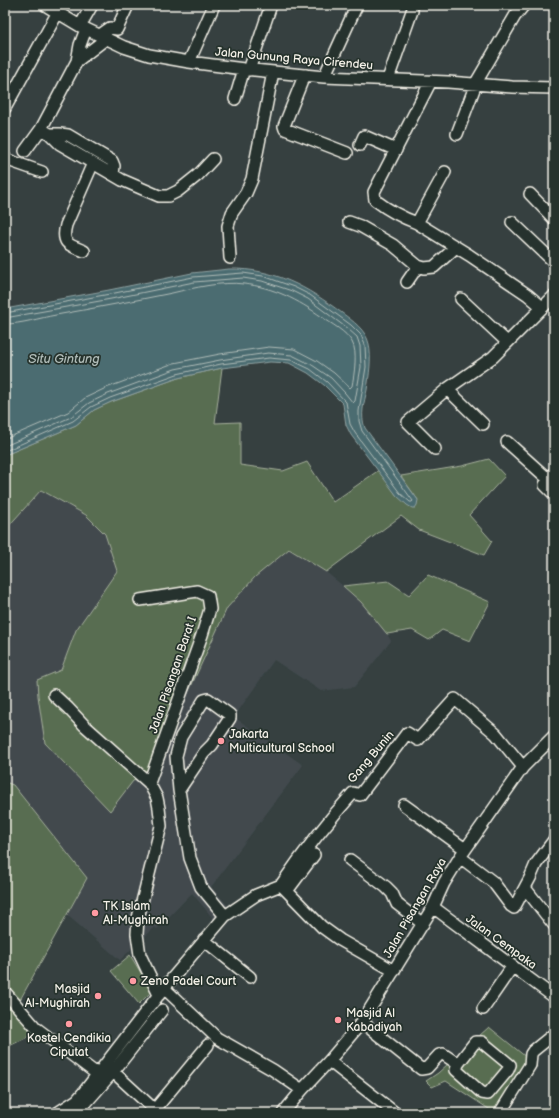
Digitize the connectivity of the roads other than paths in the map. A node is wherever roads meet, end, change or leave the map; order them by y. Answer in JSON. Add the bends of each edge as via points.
{"nodes":[{"id":1,"x":45,"y":5,"type":"edge"},
{"id":2,"x":92,"y":5,"type":"edge"},
{"id":3,"x":128,"y":5,"type":"edge"},
{"id":4,"x":214,"y":5,"type":"edge"},
{"id":5,"x":358,"y":5,"type":"edge"},
{"id":6,"x":524,"y":5,"type":"edge"},
{"id":7,"x":270,"y":8,"type":"dead end"},
{"id":8,"x":412,"y":11,"type":"dead end"},
{"id":9,"x":58,"y":12,"type":"junction"},
{"id":10,"x":83,"y":27,"type":"junction"},
{"id":11,"x":104,"y":37,"type":"junction"},
{"id":12,"x":77,"y":61,"type":"junction"},
{"id":13,"x":189,"y":62,"type":"junction"},
{"id":14,"x":246,"y":70,"type":"junction"},
{"id":15,"x":273,"y":72,"type":"junction"},
{"id":16,"x":306,"y":75,"type":"junction"},
{"id":17,"x":324,"y":77,"type":"junction"},
{"id":18,"x":388,"y":79,"type":"junction"},
{"id":19,"x":431,"y":81,"type":"junction"},
{"id":20,"x":475,"y":84,"type":"junction"},
{"id":21,"x":554,"y":88,"type":"edge"},
{"id":22,"x":235,"y":98,"type":"dead end"},
{"id":23,"x":5,"y":108,"type":"edge"},
{"id":24,"x":46,"y":132,"type":"junction"},
{"id":25,"x":457,"y":134,"type":"dead end"},
{"id":26,"x":360,"y":145,"type":"dead end"},
{"id":27,"x":396,"y":150,"type":"junction"},
{"id":28,"x":25,"y":151,"type":"dead end"},
{"id":29,"x":348,"y":153,"type":"dead end"},
{"id":30,"x":5,"y":159,"type":"edge"},
{"id":31,"x":213,"y":159,"type":"dead end"},
{"id":32,"x":94,"y":163,"type":"junction"},
{"id":33,"x":42,"y":172,"type":"dead end"},
{"id":34,"x":444,"y":172,"type":"dead end"},
{"id":35,"x":114,"y":174,"type":"junction"},
{"id":36,"x":530,"y":194,"type":"dead end"},
{"id":37,"x":554,"y":219,"type":"edge"},
{"id":38,"x":349,"y":222,"type":"dead end"},
{"id":39,"x":512,"y":222,"type":"dead end"},
{"id":40,"x":417,"y":224,"type":"junction"},
{"id":41,"x":456,"y":247,"type":"junction"},
{"id":42,"x":84,"y":251,"type":"dead end"},
{"id":43,"x":230,"y":258,"type":"dead end"},
{"id":44,"x":554,"y":262,"type":"edge"},
{"id":45,"x":418,"y":266,"type":"junction"},
{"id":46,"x":407,"y":282,"type":"dead end"},
{"id":47,"x":554,"y":296,"type":"edge"},
{"id":48,"x":461,"y":300,"type":"dead end"},
{"id":49,"x":542,"y":307,"type":"junction"},
{"id":50,"x":507,"y":342,"type":"junction"},
{"id":51,"x":447,"y":389,"type":"junction"},
{"id":52,"x":483,"y":424,"type":"dead end"},
{"id":53,"x":506,"y":442,"type":"dead end"},
{"id":54,"x":435,"y":449,"type":"dead end"},
{"id":55,"x":551,"y":476,"type":"edge"},
{"id":56,"x":554,"y":494,"type":"edge"},
{"id":57,"x":140,"y":600,"type":"dead end"},
{"id":58,"x":54,"y":695,"type":"dead end"},
{"id":59,"x":554,"y":736,"type":"edge"},
{"id":60,"x":523,"y":767,"type":"junction"},
{"id":61,"x":149,"y":783,"type":"junction"},
{"id":62,"x":179,"y":790,"type":"junction"},
{"id":63,"x":404,"y":805,"type":"dead end"},
{"id":64,"x":554,"y":840,"type":"edge"},
{"id":65,"x":462,"y":853,"type":"junction"},
{"id":66,"x":314,"y":855,"type":"dead end"},
{"id":67,"x":350,"y":860,"type":"dead end"},
{"id":68,"x":284,"y":888,"type":"junction"},
{"id":69,"x":525,"y":888,"type":"junction"},
{"id":70,"x":433,"y":907,"type":"junction"},
{"id":71,"x":225,"y":916,"type":"junction"},
{"id":72,"x":423,"y":924,"type":"junction"},
{"id":73,"x":554,"y":925,"type":"edge"},
{"id":74,"x":204,"y":940,"type":"junction"},
{"id":75,"x":512,"y":967,"type":"junction"},
{"id":76,"x":394,"y":971,"type":"junction"},
{"id":77,"x":250,"y":977,"type":"dead end"},
{"id":78,"x":161,"y":991,"type":"junction"},
{"id":79,"x":5,"y":992,"type":"edge"},
{"id":80,"x":554,"y":997,"type":"edge"},
{"id":81,"x":483,"y":1009,"type":"dead end"},
{"id":82,"x":162,"y":1010,"type":"dead end"},
{"id":83,"x":362,"y":1022,"type":"junction"},
{"id":84,"x":554,"y":1034,"type":"edge"},
{"id":85,"x":208,"y":1045,"type":"dead end"},
{"id":86,"x":112,"y":1054,"type":"junction"},
{"id":87,"x":329,"y":1061,"type":"junction"},
{"id":88,"x":121,"y":1062,"type":"junction"},
{"id":89,"x":104,"y":1064,"type":"junction"},
{"id":90,"x":458,"y":1064,"type":"junction"},
{"id":91,"x":113,"y":1072,"type":"junction"},
{"id":92,"x":97,"y":1074,"type":"junction"},
{"id":93,"x":302,"y":1090,"type":"junction"},
{"id":94,"x":155,"y":1112,"type":"edge"},
{"id":95,"x":394,"y":1112,"type":"dead end"},
{"id":96,"x":57,"y":1113,"type":"edge"},
{"id":97,"x":77,"y":1113,"type":"edge"},
{"id":98,"x":283,"y":1113,"type":"edge"},
{"id":99,"x":500,"y":1113,"type":"edge"}],
"edges":[{"from":1,"to":9,"type":"street","name":"Jalan Gunung Raya Cirendeu"},
{"from":2,"to":10,"type":"street"},
{"from":3,"to":11,"type":"street","via":[[117,29],[110,28]]},
{"from":4,"to":13,"type":"street"},
{"from":5,"to":17,"type":"street"},
{"from":6,"to":20,"type":"street"},
{"from":7,"to":14,"type":"street"},
{"from":8,"to":18,"type":"street"},
{"from":9,"to":10,"type":"street","name":"Jalan Gunung Raya Cirendeu"},
{"from":9,"to":23,"type":"street"},
{"from":10,"to":11,"type":"street","name":"Jalan Gunung Raya Cirendeu"},
{"from":10,"to":12,"type":"street"},
{"from":11,"to":12,"type":"street"},
{"from":11,"to":13,"type":"street","name":"Jalan Gunung Raya Cirendeu","via":[[149,55]]},
{"from":12,"to":24,"type":"street"},
{"from":13,"to":14,"type":"street","name":"Jalan Gunung Raya Cirendeu"},
{"from":14,"to":15,"type":"street","name":"Jalan Gunung Raya Cirendeu"},
{"from":14,"to":22,"type":"street"},
{"from":15,"to":16,"type":"street","name":"Jalan Gunung Raya Cirendeu"},
{"from":15,"to":43,"type":"street","via":[[252,179],[246,194],[232,213],[228,226]]},
{"from":16,"to":17,"type":"street","name":"Jalan Gunung Raya Cirendeu"},
{"from":16,"to":29,"type":"street","via":[[284,126],[285,129]]},
{"from":17,"to":18,"type":"street","name":"Jalan Gunung Raya Cirendeu"},
{"from":18,"to":19,"type":"street","name":"Jalan Gunung Raya Cirendeu"},
{"from":19,"to":20,"type":"street","name":"Jalan Gunung Raya Cirendeu"},
{"from":19,"to":27,"type":"street"},
{"from":20,"to":21,"type":"street","name":"Jalan Gunung Raya Cirendeu"},
{"from":20,"to":25,"type":"street"},
{"from":24,"to":28,"type":"street"},
{"from":24,"to":32,"type":"street","via":[[60,144]]},
{"from":24,"to":35,"type":"street","via":[[68,136],[112,161]]},
{"from":26,"to":27,"type":"street","via":[[364,136]]},
{"from":27,"to":40,"type":"street","via":[[374,192],[375,200]]},
{"from":30,"to":33,"type":"street"},
{"from":31,"to":35,"type":"street","via":[[186,185],[168,196],[159,196]]},
{"from":32,"to":35,"type":"street"},
{"from":32,"to":42,"type":"street","via":[[64,234],[69,244]]},
{"from":34,"to":40,"type":"street"},
{"from":36,"to":37,"type":"street"},
{"from":38,"to":45,"type":"street","via":[[393,245]]},
{"from":39,"to":44,"type":"street"},
{"from":40,"to":41,"type":"street"},
{"from":41,"to":45,"type":"street","via":[[434,267]]},
{"from":41,"to":49,"type":"street"},
{"from":45,"to":46,"type":"street"},
{"from":47,"to":49,"type":"street"},
{"from":48,"to":50,"type":"street"},
{"from":49,"to":50,"type":"street"},
{"from":50,"to":51,"type":"street","via":[[493,357]]},
{"from":51,"to":52,"type":"street"},
{"from":51,"to":54,"type":"street","via":[[408,422]]},
{"from":53,"to":55,"type":"street"},
{"from":55,"to":56,"type":"street","via":[[545,484]]},
{"from":57,"to":61,"type":"street","name":"Jalan Pisangan Barat I","via":[[197,591],[208,596],[210,609]]},
{"from":58,"to":61,"type":"street"},
{"from":59,"to":60,"type":"street","name":"Jalan Pisangan Raya"},
{"from":60,"to":65,"type":"street","name":"Jalan Pisangan Raya"},
{"from":60,"to":68,"type":"street","name":"Gang Bunin","via":[[496,734],[455,699],[418,740],[407,733],[360,795],[353,793],[312,841]]},
{"from":61,"to":78,"type":"street","via":[[157,798],[162,826],[138,918],[137,934],[140,955]]},
{"from":62,"to":62,"type":"street","via":[[176,756],[181,737],[204,700],[208,699],[230,715],[230,718]]},
{"from":62,"to":71,"type":"street","via":[[190,858],[201,887]]},
{"from":63,"to":65,"type":"street"},
{"from":64,"to":69,"type":"street","via":[[536,864]]},
{"from":65,"to":69,"type":"street","via":[[493,882],[512,907],[516,907]]},
{"from":65,"to":70,"type":"street","name":"Jalan Pisangan Raya"},
{"from":66,"to":68,"type":"street"},
{"from":67,"to":72,"type":"street","via":[[386,887],[397,904]]},
{"from":68,"to":71,"type":"street","via":[[256,896]]},
{"from":68,"to":76,"type":"street","name":"Jalan Pisangan Raya","via":[[322,927]]},
{"from":69,"to":73,"type":"street"},
{"from":70,"to":72,"type":"street","name":"Jalan Pisangan Raya"},
{"from":70,"to":75,"type":"street","name":"Jalan Cempaka"},
{"from":71,"to":74,"type":"street"},
{"from":72,"to":76,"type":"street","name":"Jalan Pisangan Raya"},
{"from":74,"to":77,"type":"street"},
{"from":74,"to":78,"type":"street"},
{"from":75,"to":80,"type":"street","name":"Jalan Cempaka"},
{"from":75,"to":81,"type":"street"},
{"from":76,"to":83,"type":"street"},
{"from":78,"to":86,"type":"street"},
{"from":78,"to":93,"type":"street","via":[[217,1038]]},
{"from":79,"to":92,"type":"street","via":[[36,1028]]},
{"from":82,"to":88,"type":"street"},
{"from":83,"to":87,"type":"street"},
{"from":83,"to":90,"type":"street","via":[[421,1069],[427,1068],[443,1054]]},
{"from":84,"to":99,"type":"street","via":[[531,1054],[530,1065]]},
{"from":85,"to":94,"type":"street"},
{"from":86,"to":88,"type":"street"},
{"from":86,"to":89,"type":"street"},
{"from":87,"to":93,"type":"street"},
{"from":87,"to":95,"type":"street"},
{"from":88,"to":91,"type":"street"},
{"from":89,"to":91,"type":"street"},
{"from":89,"to":92,"type":"street"},
{"from":90,"to":90,"type":"street","via":[[475,1042],[482,1042],[509,1063],[510,1068],[488,1094],[485,1094],[456,1070]]},
{"from":91,"to":94,"type":"street"},
{"from":91,"to":97,"type":"street"},
{"from":92,"to":96,"type":"street","via":[[77,1100]]},
{"from":93,"to":98,"type":"street"}]}
